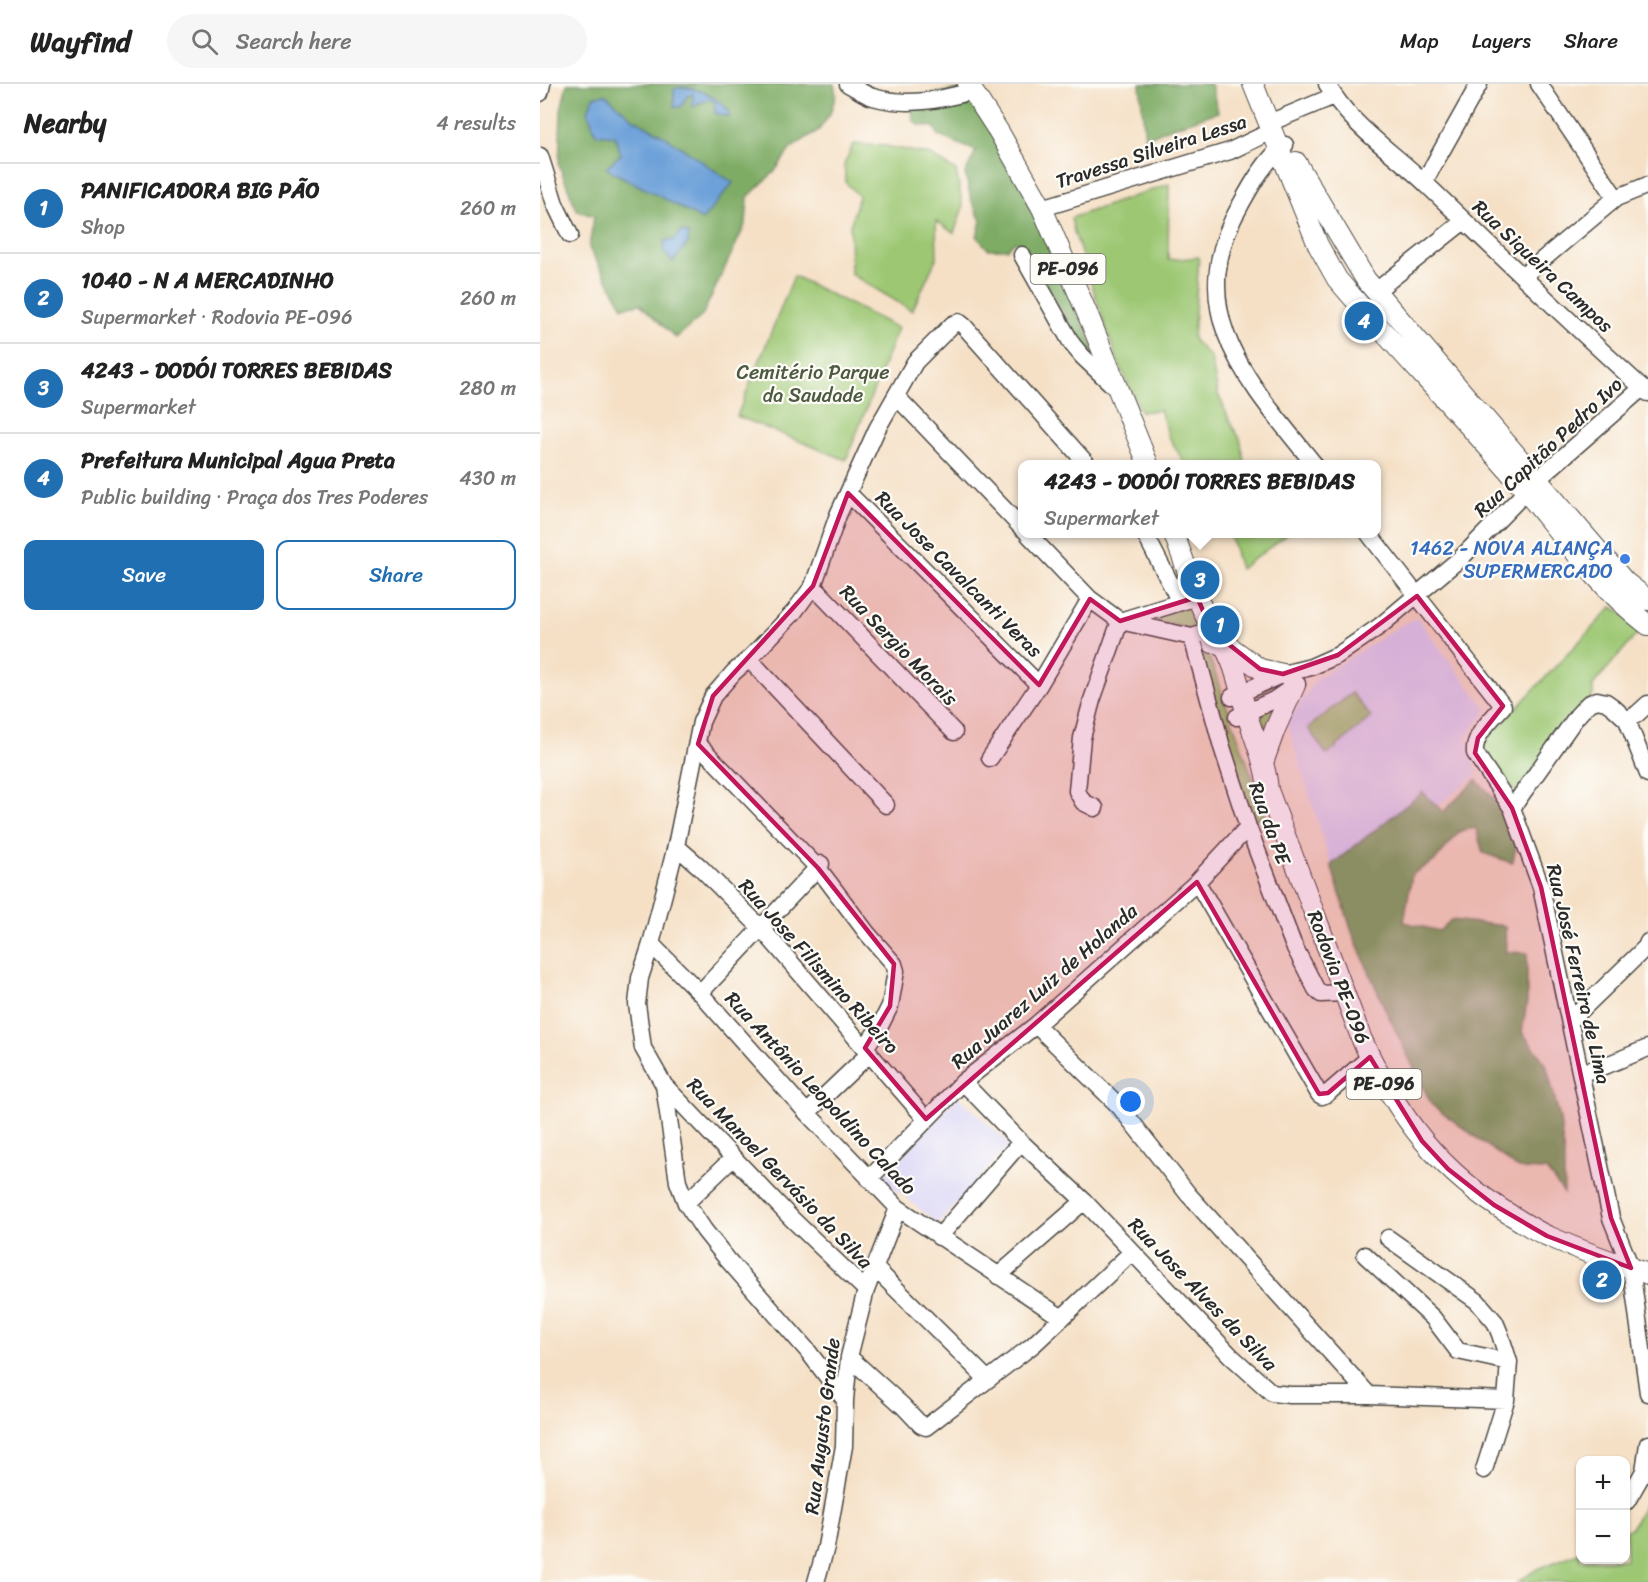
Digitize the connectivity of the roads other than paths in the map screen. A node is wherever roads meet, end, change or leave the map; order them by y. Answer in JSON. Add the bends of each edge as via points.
{"nodes":[{"id":1,"x":542,"y":84,"type":"edge"},
{"id":2,"x":848,"y":84,"type":"edge"},
{"id":3,"x":1253,"y":84,"type":"edge"},
{"id":4,"x":1479,"y":84,"type":"edge"},
{"id":5,"x":1539,"y":84,"type":"edge"},
{"id":6,"x":970,"y":87,"type":"edge"},
{"id":7,"x":1330,"y":90,"type":"edge"},
{"id":8,"x":540,"y":93,"type":"edge"},
{"id":9,"x":1276,"y":137,"type":"junction"},
{"id":10,"x":540,"y":156,"type":"edge"},
{"id":11,"x":1424,"y":182,"type":"junction"},
{"id":12,"x":1648,"y":185,"type":"edge"},
{"id":13,"x":1616,"y":198,"type":"junction"},
{"id":14,"x":1042,"y":208,"type":"junction"},
{"id":15,"x":1464,"y":221,"type":"junction"},
{"id":16,"x":570,"y":235,"type":"dead end"},
{"id":17,"x":1022,"y":255,"type":"dead end"},
{"id":18,"x":1522,"y":276,"type":"junction"},
{"id":19,"x":1376,"y":291,"type":"junction"},
{"id":20,"x":1645,"y":391,"type":"edge"},
{"id":21,"x":1120,"y":392,"type":"junction"},
{"id":22,"x":896,"y":396,"type":"junction"},
{"id":23,"x":1083,"y":460,"type":"edge"},
{"id":24,"x":1146,"y":460,"type":"edge"},
{"id":25,"x":1310,"y":460,"type":"edge"},
{"id":26,"x":1532,"y":485,"type":"junction"},
{"id":27,"x":848,"y":493,"type":"junction"},
{"id":28,"x":1018,"y":524,"type":"edge"},
{"id":29,"x":1032,"y":538,"type":"edge"},
{"id":30,"x":1148,"y":538,"type":"edge"},
{"id":31,"x":1175,"y":538,"type":"edge"},
{"id":32,"x":1372,"y":538,"type":"edge"},
{"id":33,"x":813,"y":586,"type":"junction"},
{"id":34,"x":1417,"y":596,"type":"junction"},
{"id":35,"x":1090,"y":599,"type":"junction"},
{"id":36,"x":1189,"y":599,"type":"junction"},
{"id":37,"x":1648,"y":600,"type":"edge"},
{"id":38,"x":1120,"y":621,"type":"junction"},
{"id":39,"x":1648,"y":625,"type":"edge"},
{"id":40,"x":1217,"y":636,"type":"junction"},
{"id":41,"x":1192,"y":637,"type":"junction"},
{"id":42,"x":749,"y":659,"type":"junction"},
{"id":43,"x":1289,"y":679,"type":"junction"},
{"id":44,"x":1039,"y":685,"type":"junction"},
{"id":45,"x":1648,"y":704,"type":"edge"},
{"id":46,"x":1239,"y":705,"type":"junction"},
{"id":47,"x":1627,"y":720,"type":"junction"},
{"id":48,"x":954,"y":732,"type":"dead end"},
{"id":49,"x":698,"y":744,"type":"junction"},
{"id":50,"x":990,"y":758,"type":"dead end"},
{"id":51,"x":1263,"y":763,"type":"junction"},
{"id":52,"x":1648,"y":774,"type":"edge"},
{"id":53,"x":1268,"y":790,"type":"junction"},
{"id":54,"x":886,"y":805,"type":"dead end"},
{"id":55,"x":1095,"y":808,"type":"dead end"},
{"id":56,"x":1512,"y":808,"type":"junction"},
{"id":57,"x":1248,"y":827,"type":"junction"},
{"id":58,"x":676,"y":846,"type":"junction"},
{"id":59,"x":819,"y":866,"type":"junction"},
{"id":60,"x":1197,"y":882,"type":"junction"},
{"id":61,"x":761,"y":928,"type":"junction"},
{"id":62,"x":651,"y":944,"type":"junction"},
{"id":63,"x":1647,"y":946,"type":"edge"},
{"id":64,"x":700,"y":993,"type":"junction"},
{"id":65,"x":1344,"y":993,"type":"junction"},
{"id":66,"x":1571,"y":1020,"type":"junction"},
{"id":67,"x":1036,"y":1025,"type":"junction"},
{"id":68,"x":1648,"y":1048,"type":"edge"},
{"id":69,"x":867,"y":1050,"type":"junction"},
{"id":70,"x":1370,"y":1057,"type":"junction"},
{"id":71,"x":1581,"y":1073,"type":"junction"},
{"id":72,"x":963,"y":1082,"type":"junction"},
{"id":73,"x":664,"y":1085,"type":"junction"},
{"id":74,"x":807,"y":1113,"type":"junction"},
{"id":75,"x":926,"y":1119,"type":"junction"},
{"id":76,"x":1021,"y":1142,"type":"junction"},
{"id":77,"x":733,"y":1158,"type":"junction"},
{"id":78,"x":869,"y":1179,"type":"junction"},
{"id":79,"x":1084,"y":1201,"type":"junction"},
{"id":80,"x":686,"y":1203,"type":"junction"},
{"id":81,"x":898,"y":1208,"type":"junction"},
{"id":82,"x":939,"y":1237,"type":"junction"},
{"id":83,"x":1388,"y":1238,"type":"dead end"},
{"id":84,"x":1132,"y":1252,"type":"junction"},
{"id":85,"x":1365,"y":1256,"type":"dead end"},
{"id":86,"x":875,"y":1269,"type":"junction"},
{"id":87,"x":1640,"y":1271,"type":"edge"},
{"id":88,"x":998,"y":1276,"type":"junction"},
{"id":89,"x":866,"y":1290,"type":"junction"},
{"id":90,"x":1062,"y":1318,"type":"junction"},
{"id":91,"x":849,"y":1357,"type":"junction"},
{"id":92,"x":1509,"y":1362,"type":"junction"},
{"id":93,"x":987,"y":1379,"type":"junction"},
{"id":94,"x":1648,"y":1393,"type":"edge"},
{"id":95,"x":1369,"y":1395,"type":"junction"},
{"id":96,"x":845,"y":1400,"type":"junction"},
{"id":97,"x":1506,"y":1400,"type":"junction"},
{"id":98,"x":1648,"y":1444,"type":"edge"},
{"id":99,"x":1484,"y":1470,"type":"dead end"},
{"id":100,"x":1630,"y":1496,"type":"edge"},
{"id":101,"x":816,"y":1582,"type":"edge"}],
"edges":[{"from":1,"to":8,"type":"street"},
{"from":2,"to":6,"type":"street","via":[[872,97],[920,102],[941,99]]},
{"from":3,"to":9,"type":"main road"},
{"from":4,"to":11,"type":"street"},
{"from":5,"to":13,"type":"street"},
{"from":6,"to":14,"type":"main road","number":"PE-096"},
{"from":7,"to":9,"type":"street"},
{"from":7,"to":11,"type":"street","via":[[1379,145]]},
{"from":9,"to":14,"type":"street","name":"Travessa Silveira Lessa"},
{"from":9,"to":19,"type":"main road","via":[[1299,166],[1355,264]]},
{"from":9,"to":25,"type":"street","via":[[1234,215],[1221,248],[1216,288],[1227,342],[1257,390]]},
{"from":9,"to":26,"type":"main road","via":[[1318,245],[1337,279]]},
{"from":10,"to":16,"type":"street"},
{"from":11,"to":15,"type":"street","name":"Rua Siqueira Campos"},
{"from":12,"to":13,"type":"street"},
{"from":13,"to":18,"type":"street"},
{"from":14,"to":21,"type":"main road","number":"PE-096"},
{"from":15,"to":18,"type":"street","name":"Rua Siqueira Campos"},
{"from":15,"to":19,"type":"street"},
{"from":17,"to":21,"type":"street","via":[[1072,344]]},
{"from":18,"to":20,"type":"street","name":"Rua Siqueira Campos"},
{"from":19,"to":26,"type":"main road"},
{"from":20,"to":26,"type":"street","name":"Rua Capitão Pedro Ivo"},
{"from":21,"to":24,"type":"main road","number":"PE-096"},
{"from":22,"to":23,"type":"street","via":[[915,362],[959,322]]},
{"from":22,"to":27,"type":"street"},
{"from":22,"to":28,"type":"street"},
{"from":26,"to":34,"type":"street","name":"Rua Capitão Pedro Ivo","via":[[1463,556]]},
{"from":26,"to":37,"type":"main road","via":[[1625,582]]},
{"from":26,"to":39,"type":"main road","via":[[1585,563]]},
{"from":27,"to":33,"type":"street"},
{"from":27,"to":44,"type":"street","name":"Rua Jose Cavalcanti Veras"},
{"from":29,"to":35,"type":"street"},
{"from":30,"to":36,"type":"street"},
{"from":31,"to":36,"type":"main road","number":"PE-096"},
{"from":32,"to":34,"type":"street"},
{"from":33,"to":42,"type":"street"},
{"from":33,"to":48,"type":"street","name":"Rua Sergio Morais"},
{"from":34,"to":43,"type":"street","name":"Rua Capitão Pedro Ivo","via":[[1338,655]]},
{"from":34,"to":56,"type":"street","name":"Rua José Ferreira de Lima","via":[[1503,706],[1474,746],[1478,760]]},
{"from":35,"to":38,"type":"street"},
{"from":35,"to":44,"type":"street"},
{"from":36,"to":38,"type":"street"},
{"from":36,"to":40,"type":"main road","number":"PE-096"},
{"from":38,"to":41,"type":"street"},
{"from":38,"to":55,"type":"street","via":[[1082,738],[1077,791],[1083,802]]},
{"from":40,"to":41,"type":"street"},
{"from":40,"to":43,"type":"main road","via":[[1260,669]]},
{"from":40,"to":46,"type":"main road","number":"PE-096","via":[[1236,671]]},
{"from":41,"to":57,"type":"street","name":"Rua da PE"},
{"from":42,"to":49,"type":"street","via":[[713,696],[701,722]]},
{"from":42,"to":54,"type":"street"},
{"from":43,"to":46,"type":"street","name":"Rua Capitão Pedro Ivo","via":[[1281,696]]},
{"from":43,"to":51,"type":"main road"},
{"from":44,"to":50,"type":"street"},
{"from":45,"to":47,"type":"street"},
{"from":46,"to":51,"type":"main road","number":"PE-096"},
{"from":46,"to":53,"type":"main road","number":"PE-096","via":[[1255,774]]},
{"from":47,"to":52,"type":"street"},
{"from":47,"to":56,"type":"street","via":[[1606,702],[1588,704]]},
{"from":49,"to":58,"type":"street"},
{"from":49,"to":59,"type":"street"},
{"from":51,"to":53,"type":"main road","number":"PE-096"},
{"from":53,"to":65,"type":"main road","name":"Rodovia PE-096","number":"PE-096"},
{"from":56,"to":66,"type":"street","name":"Rua José Ferreira de Lima","via":[[1541,887]]},
{"from":57,"to":60,"type":"street","name":"Rua Juarez Luiz de Holanda"},
{"from":57,"to":65,"type":"street","name":"Rua da PE","via":[[1293,944],[1316,989],[1321,994]]},
{"from":58,"to":61,"type":"street","name":"Rua Jose Filismino Ribeiro"},
{"from":58,"to":62,"type":"street"},
{"from":59,"to":61,"type":"street"},
{"from":59,"to":69,"type":"street","via":[[896,971],[890,1006]]},
{"from":60,"to":67,"type":"street","name":"Rua Juarez Luiz de Holanda"},
{"from":60,"to":70,"type":"street","via":[[1320,1094],[1328,1093]]},
{"from":61,"to":64,"type":"street"},
{"from":61,"to":69,"type":"street","name":"Rua Jose Filismino Ribeiro"},
{"from":62,"to":64,"type":"street","name":"Rua Antônio Leopoldino Calado"},
{"from":62,"to":73,"type":"street","via":[[639,978],[637,1004],[643,1048]]},
{"from":63,"to":66,"type":"street"},
{"from":64,"to":74,"type":"street","name":"Rua Antônio Leopoldino Calado"},
{"from":65,"to":70,"type":"main road","name":"Rodovia PE-096","number":"PE-096"},
{"from":66,"to":71,"type":"street","name":"Rua José Ferreira de Lima"},
{"from":67,"to":72,"type":"street","name":"Rua Juarez Luiz de Holanda"},
{"from":67,"to":95,"type":"street","via":[[1120,1107],[1188,1194]]},
{"from":68,"to":71,"type":"street"},
{"from":69,"to":74,"type":"street"},
{"from":69,"to":75,"type":"street","name":"Rua Jose Filismino Ribeiro"},
{"from":70,"to":87,"type":"main road","name":"Rodovia PE-096","number":"PE-096","via":[[1422,1141],[1448,1169],[1494,1205],[1548,1236]]},
{"from":71,"to":87,"type":"street","name":"Rua José Ferreira de Lima","via":[[1611,1218]]},
{"from":72,"to":75,"type":"street","name":"Rua Juarez Luiz de Holanda"},
{"from":72,"to":76,"type":"street","name":"Rua Jose Alves da Silva"},
{"from":73,"to":77,"type":"street","name":"Rua Manoel Gervásio da Silva"},
{"from":73,"to":80,"type":"street","via":[[678,1182]]},
{"from":74,"to":78,"type":"street","name":"Rua Antônio Leopoldino Calado"},
{"from":75,"to":78,"type":"street","name":"Rua Juarez Luiz de Holanda"},
{"from":76,"to":79,"type":"street","name":"Rua Jose Alves da Silva"},
{"from":76,"to":82,"type":"street"},
{"from":77,"to":80,"type":"street"},
{"from":77,"to":89,"type":"street","name":"Rua Manoel Gervásio da Silva"},
{"from":78,"to":81,"type":"street","name":"Rua Antônio Leopoldino Calado"},
{"from":79,"to":84,"type":"street","name":"Rua Jose Alves da Silva"},
{"from":79,"to":88,"type":"street"},
{"from":80,"to":96,"type":"street"},
{"from":81,"to":82,"type":"street","name":"Rua Antônio Leopoldino Calado"},
{"from":81,"to":86,"type":"street","name":"Rua Augusto Grande"},
{"from":82,"to":88,"type":"street","name":"Rua Antônio Leopoldino Calado"},
{"from":83,"to":92,"type":"street","via":[[1477,1301],[1495,1322]]},
{"from":84,"to":90,"type":"street"},
{"from":84,"to":95,"type":"street","name":"Rua Jose Alves da Silva","via":[[1231,1356],[1272,1393]]},
{"from":85,"to":92,"type":"street","via":[[1433,1318],[1458,1351]]},
{"from":86,"to":89,"type":"street","name":"Rua Augusto Grande"},
{"from":86,"to":93,"type":"street"},
{"from":87,"to":94,"type":"street","name":"Rua José Ferreira de Lima"},
{"from":88,"to":90,"type":"street","name":"Rua Antônio Leopoldino Calado"},
{"from":89,"to":91,"type":"street","name":"Rua Augusto Grande"},
{"from":90,"to":93,"type":"street"},
{"from":91,"to":93,"type":"street","via":[[926,1427]]},
{"from":91,"to":96,"type":"street","name":"Rua Augusto Grande"},
{"from":92,"to":97,"type":"street"},
{"from":95,"to":97,"type":"street","name":"Rua Jose Alves da Silva"},
{"from":96,"to":101,"type":"street","name":"Rua Augusto Grande","via":[[838,1486]]},
{"from":97,"to":99,"type":"street"},
{"from":98,"to":100,"type":"street","via":[[1644,1471]]}]}
